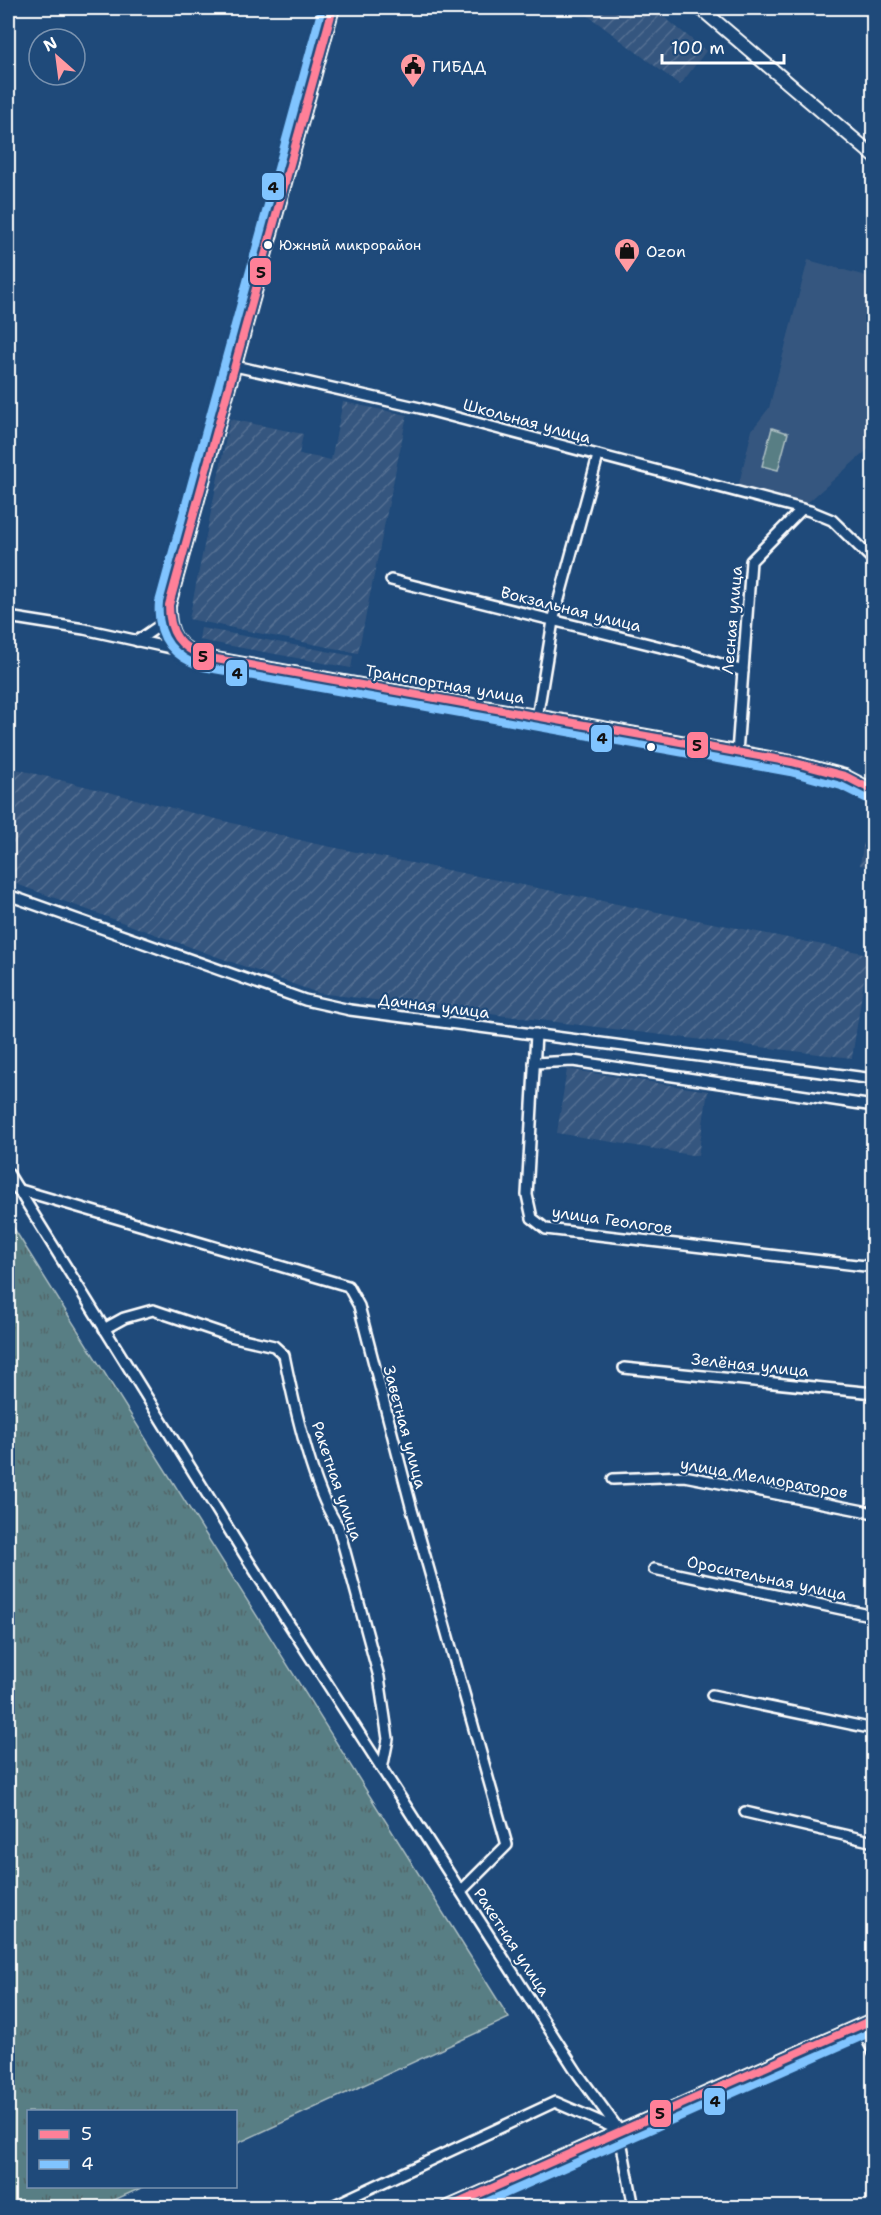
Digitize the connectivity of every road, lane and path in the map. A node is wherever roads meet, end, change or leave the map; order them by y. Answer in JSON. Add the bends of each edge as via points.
{"nodes":[{"id":1,"x":333,"y":8,"type":"edge"},
{"id":2,"x":700,"y":8,"type":"edge"},
{"id":3,"x":873,"y":156,"type":"edge"},
{"id":4,"x":235,"y":366,"type":"junction"},
{"id":5,"x":598,"y":456,"type":"junction"},
{"id":6,"x":805,"y":511,"type":"junction"},
{"id":7,"x":873,"y":561,"type":"edge"},
{"id":8,"x":391,"y":580,"type":"dead end"},
{"id":9,"x":169,"y":605,"type":"junction"},
{"id":10,"x":8,"y":617,"type":"edge"},
{"id":11,"x":553,"y":621,"type":"junction"},
{"id":12,"x":137,"y":641,"type":"junction"},
{"id":13,"x":189,"y":652,"type":"junction"},
{"id":14,"x":743,"y":671,"type":"junction"},
{"id":15,"x":537,"y":718,"type":"junction"},
{"id":16,"x":737,"y":753,"type":"junction"},
{"id":17,"x":873,"y":791,"type":"edge"},
{"id":18,"x":8,"y":895,"type":"edge"},
{"id":19,"x":536,"y":1034,"type":"junction"},
{"id":20,"x":534,"y":1063,"type":"junction"},
{"id":21,"x":873,"y":1078,"type":"edge"},
{"id":22,"x":873,"y":1106,"type":"edge"},
{"id":23,"x":8,"y":1173,"type":"edge"},
{"id":24,"x":17,"y":1189,"type":"junction"},
{"id":25,"x":873,"y":1268,"type":"edge"},
{"id":26,"x":104,"y":1329,"type":"junction"},
{"id":27,"x":624,"y":1368,"type":"dead end"},
{"id":28,"x":873,"y":1394,"type":"edge"},
{"id":29,"x":614,"y":1479,"type":"dead end"},
{"id":30,"x":873,"y":1513,"type":"edge"},
{"id":31,"x":654,"y":1569,"type":"dead end"},
{"id":32,"x":873,"y":1616,"type":"edge"},
{"id":33,"x":712,"y":1695,"type":"dead end"},
{"id":34,"x":873,"y":1729,"type":"edge"},
{"id":35,"x":382,"y":1769,"type":"junction"},
{"id":36,"x":745,"y":1812,"type":"dead end"},
{"id":37,"x":873,"y":1842,"type":"edge"},
{"id":38,"x":461,"y":1891,"type":"junction"},
{"id":39,"x":873,"y":2019,"type":"edge"},
{"id":40,"x":860,"y":2025,"type":"junction"},
{"id":41,"x":873,"y":2053,"type":"edge"},
{"id":42,"x":619,"y":2130,"type":"junction"},
{"id":43,"x":332,"y":2206,"type":"edge"},
{"id":44,"x":446,"y":2208,"type":"edge"},
{"id":45,"x":634,"y":2208,"type":"edge"}],
"edges":[{"from":1,"to":4,"type":"street"},
{"from":2,"to":3,"type":"street"},
{"from":4,"to":5,"type":"street","name":"Школьная улица","via":[[420,408]]},
{"from":4,"to":9,"type":"street"},
{"from":5,"to":6,"type":"street","name":"Школьная улица"},
{"from":5,"to":11,"type":"street"},
{"from":6,"to":7,"type":"street","name":"Школьная улица","via":[[832,520]]},
{"from":6,"to":14,"type":"street","name":"Лесная улица","via":[[751,561]]},
{"from":8,"to":11,"type":"street","name":"Вокзальная улица"},
{"from":9,"to":12,"type":"street","via":[[159,626]]},
{"from":9,"to":13,"type":"street","via":[[171,634]]},
{"from":10,"to":12,"type":"street","name":"Транспортная улица"},
{"from":11,"to":14,"type":"street","name":"Вокзальная улица"},
{"from":11,"to":15,"type":"street"},
{"from":12,"to":13,"type":"street","name":"Транспортная улица"},
{"from":13,"to":15,"type":"street","name":"Транспортная улица"},
{"from":14,"to":16,"type":"street","name":"Лесная улица"},
{"from":15,"to":16,"type":"street","name":"Транспортная улица"},
{"from":16,"to":17,"type":"street","name":"Транспортная улица","via":[[845,776]]},
{"from":18,"to":19,"type":"street","name":"Дачная улица","via":[[305,1000],[350,1010]]},
{"from":19,"to":20,"type":"street","name":"улица Геологов"},
{"from":19,"to":21,"type":"street","name":"Дачная улица"},
{"from":20,"to":22,"type":"street","via":[[573,1061]]},
{"from":20,"to":25,"type":"street","name":"улица Геологов","via":[[527,1195],[532,1218],[546,1229]]},
{"from":23,"to":24,"type":"street","name":"Ракетная улица"},
{"from":24,"to":26,"type":"street","name":"Ракетная улица"},
{"from":24,"to":38,"type":"street","name":"Заветная улица","via":[[348,1286],[359,1306],[394,1445],[507,1845]]},
{"from":26,"to":35,"type":"street","name":"Ракетная улица"},
{"from":26,"to":35,"type":"street","name":"Ракетная улица","via":[[124,1318],[153,1310],[274,1346],[284,1355],[319,1485],[342,1537],[379,1677],[388,1739]]},
{"from":27,"to":28,"type":"street","name":"Зелёная улица"},
{"from":29,"to":30,"type":"street","name":"улица Мелиораторов","via":[[684,1476]]},
{"from":31,"to":32,"type":"street","name":"Оросительная улица"},
{"from":33,"to":34,"type":"street"},
{"from":35,"to":38,"type":"street","name":"Ракетная улица"},
{"from":36,"to":37,"type":"street"},
{"from":38,"to":42,"type":"street","name":"Ракетная улица","via":[[578,2074]]},
{"from":39,"to":40,"type":"street"},
{"from":40,"to":41,"type":"street"},
{"from":40,"to":42,"type":"street"},
{"from":42,"to":43,"type":"street","via":[[555,2102]]},
{"from":42,"to":44,"type":"street"},
{"from":42,"to":45,"type":"street"}]}
